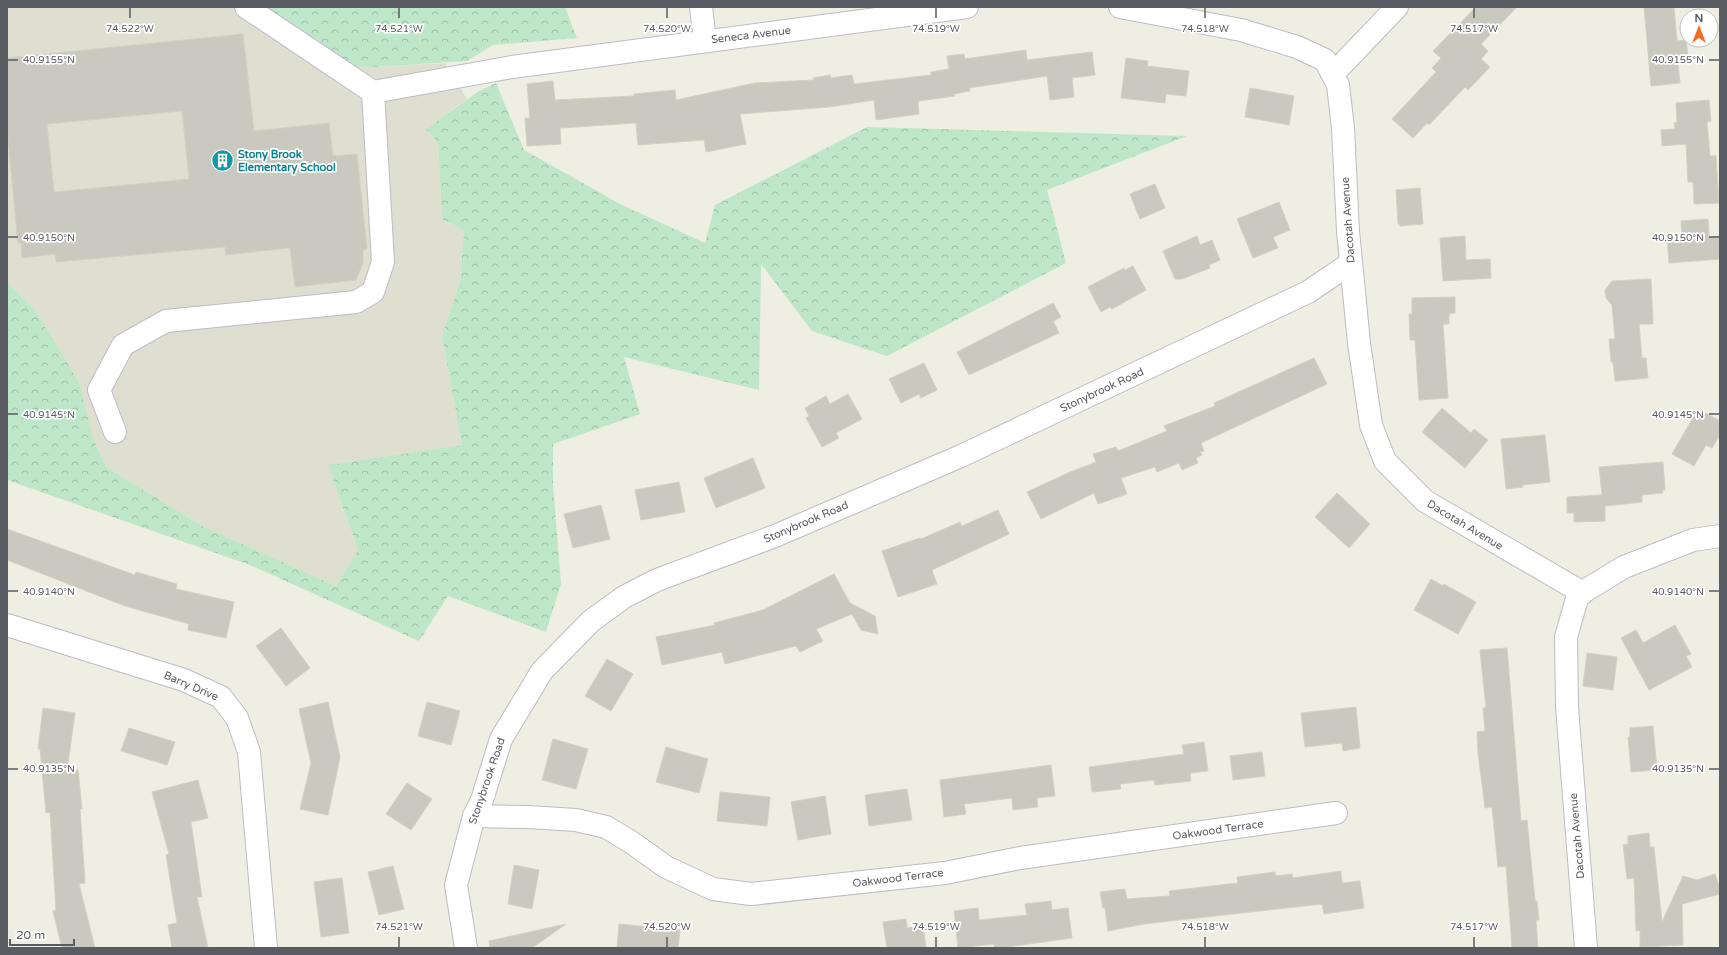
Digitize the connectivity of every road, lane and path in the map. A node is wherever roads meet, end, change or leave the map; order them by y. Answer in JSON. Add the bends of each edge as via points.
{"nodes":[{"id":1,"x":246,"y":7,"type":"edge"},
{"id":2,"x":701,"y":7,"type":"edge"},
{"id":3,"x":967,"y":7,"type":"edge"},
{"id":4,"x":1120,"y":7,"type":"edge"},
{"id":5,"x":1396,"y":7,"type":"edge"},
{"id":6,"x":705,"y":40,"type":"junction"},
{"id":7,"x":1333,"y":74,"type":"junction"},
{"id":8,"x":373,"y":92,"type":"junction"},
{"id":9,"x":1350,"y":263,"type":"junction"},
{"id":10,"x":115,"y":432,"type":"dead end"},
{"id":11,"x":1720,"y":536,"type":"edge"},
{"id":12,"x":1582,"y":592,"type":"junction"},
{"id":13,"x":7,"y":624,"type":"edge"},
{"id":14,"x":1336,"y":813,"type":"dead end"},
{"id":15,"x":474,"y":816,"type":"junction"},
{"id":16,"x":266,"y":948,"type":"edge"},
{"id":17,"x":466,"y":948,"type":"edge"},
{"id":18,"x":1586,"y":948,"type":"edge"}],
"edges":[{"from":1,"to":8,"type":"street"},
{"from":2,"to":6,"type":"street"},
{"from":3,"to":6,"type":"street","name":"Seneca Avenue"},
{"from":4,"to":7,"type":"street","via":[[1241,30],[1325,60]]},
{"from":5,"to":7,"type":"street"},
{"from":6,"to":8,"type":"street","name":"Seneca Avenue","via":[[512,67]]},
{"from":7,"to":9,"type":"street","name":"Dacotah Avenue","via":[[1338,85],[1343,128]]},
{"from":8,"to":10,"type":"street","via":[[383,262],[373,292],[356,302],[166,321],[147,331],[123,345],[99,390]]},
{"from":9,"to":12,"type":"street","name":"Dacotah Avenue","via":[[1372,425],[1385,461],[1425,501]]},
{"from":9,"to":15,"type":"street","name":"Stonybrook Road","via":[[1308,292],[961,456],[775,536],[657,580],[624,597],[591,621],[542,671],[501,738],[482,800]]},
{"from":11,"to":12,"type":"street","via":[[1693,540],[1624,567]]},
{"from":12,"to":18,"type":"street","name":"Dacotah Avenue","via":[[1578,595],[1566,637],[1567,707]]},
{"from":13,"to":16,"type":"street","name":"Barry Drive","via":[[184,680],[221,697],[237,718],[249,752]]},
{"from":14,"to":15,"type":"street","name":"Oakwood Terrace","via":[[1020,858],[945,873],[751,894],[713,890],[666,867],[606,828],[576,820]]},
{"from":15,"to":17,"type":"street","name":"Stonybrook Road","via":[[456,885]]}]}
